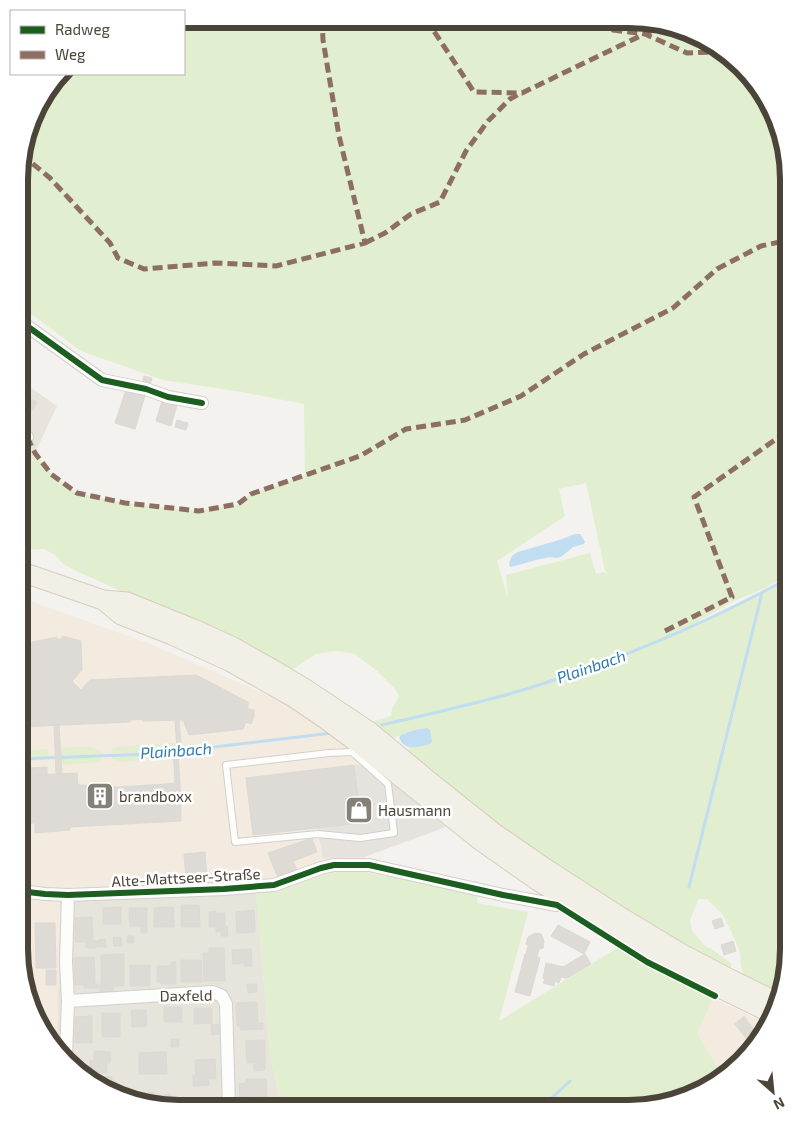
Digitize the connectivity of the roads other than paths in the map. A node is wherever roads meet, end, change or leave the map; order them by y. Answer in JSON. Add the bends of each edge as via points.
{"nodes":[{"id":1,"x":28,"y":328,"type":"edge"},
{"id":2,"x":202,"y":403,"type":"dead end"},
{"id":3,"x":28,"y":575,"type":"edge"},
{"id":4,"x":103,"y":600,"type":"junction"},
{"id":5,"x":360,"y":838,"type":"joint"},
{"id":6,"x":28,"y":892,"type":"edge"},
{"id":7,"x":68,"y":895,"type":"junction"},
{"id":8,"x":557,"y":905,"type":"dead end"},
{"id":9,"x":716,"y":996,"type":"dead end"},
{"id":10,"x":772,"y":999,"type":"edge"},
{"id":11,"x":724,"y":1000,"type":"dead end"},
{"id":12,"x":68,"y":1001,"type":"junction"},
{"id":13,"x":767,"y":1011,"type":"edge"},
{"id":14,"x":66,"y":1049,"type":"edge"},
{"id":15,"x":229,"y":1100,"type":"edge"}],
"edges":[{"from":1,"to":2,"type":"street","via":[[102,380]]},
{"from":3,"to":4,"type":"main road"},
{"from":4,"to":10,"type":"main road","via":[[127,602],[169,618],[272,668],[370,732],[494,833],[545,868],[682,954]]},
{"from":4,"to":13,"type":"main road","via":[[121,615],[231,662],[293,697],[538,881],[683,970]]},
{"from":5,"to":5,"type":"lane","via":[[394,833],[388,784],[352,752],[226,765],[235,842],[318,834]]},
{"from":6,"to":7,"type":"street","name":"Alte-Mattseer-Straße"},
{"from":7,"to":8,"type":"street","name":"Alte-Mattseer-Straße","via":[[274,885],[321,868],[369,865]]},
{"from":7,"to":12,"type":"street"},
{"from":9,"to":11,"type":"lane"},
{"from":12,"to":14,"type":"street"},
{"from":12,"to":15,"type":"street","name":"Daxfeld","via":[[213,992],[222,996],[226,1004]]}]}
